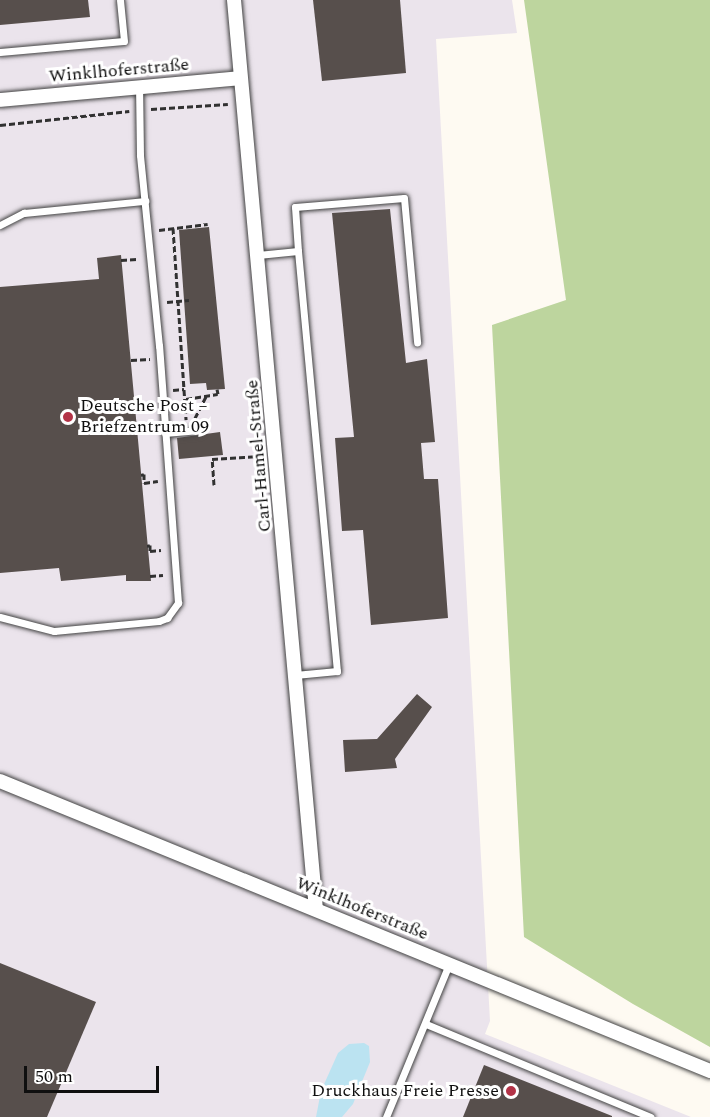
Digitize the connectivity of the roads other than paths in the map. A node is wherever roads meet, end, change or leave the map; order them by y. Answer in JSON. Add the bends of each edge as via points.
{"nodes":[{"id":1,"x":120,"y":0,"type":"edge"},
{"id":2,"x":234,"y":0,"type":"edge"},
{"id":3,"x":0,"y":52,"type":"edge"},
{"id":4,"x":240,"y":78,"type":"junction"},
{"id":5,"x":139,"y":87,"type":"junction"},
{"id":6,"x":0,"y":100,"type":"edge"},
{"id":7,"x":145,"y":201,"type":"junction"},
{"id":8,"x":0,"y":225,"type":"edge"},
{"id":9,"x":298,"y":251,"type":"junction"},
{"id":10,"x":258,"y":255,"type":"junction"},
{"id":11,"x":417,"y":342,"type":"dead end"},
{"id":12,"x":199,"y":430,"type":"dead end"},
{"id":13,"x":165,"y":433,"type":"junction"},
{"id":14,"x":0,"y":617,"type":"edge"},
{"id":15,"x":295,"y":675,"type":"junction"},
{"id":16,"x":0,"y":781,"type":"edge"},
{"id":17,"x":316,"y":909,"type":"junction"},
{"id":18,"x":449,"y":964,"type":"junction"},
{"id":19,"x":426,"y":1024,"type":"junction"},
{"id":20,"x":710,"y":1071,"type":"edge"},
{"id":21,"x":386,"y":1117,"type":"edge"},
{"id":22,"x":651,"y":1117,"type":"edge"}],
"edges":[{"from":1,"to":3,"type":"lane","via":[[124,41]]},
{"from":2,"to":4,"type":"street","name":"Carl-Hamel-Straße"},
{"from":4,"to":5,"type":"street","name":"Winklhoferstraße"},
{"from":4,"to":10,"type":"street","name":"Carl-Hamel-Straße"},
{"from":5,"to":6,"type":"street","name":"Winklhoferstraße"},
{"from":5,"to":7,"type":"lane"},
{"from":7,"to":8,"type":"lane","via":[[24,213]]},
{"from":7,"to":13,"type":"lane"},
{"from":9,"to":10,"type":"lane"},
{"from":9,"to":11,"type":"lane","via":[[295,207],[404,198]]},
{"from":9,"to":15,"type":"lane","via":[[337,671]]},
{"from":10,"to":15,"type":"street","name":"Carl-Hamel-Straße"},
{"from":12,"to":13,"type":"lane"},
{"from":13,"to":14,"type":"lane","via":[[179,590],[175,610],[159,621],[54,631]]},
{"from":15,"to":17,"type":"street","name":"Carl-Hamel-Straße"},
{"from":16,"to":17,"type":"street","name":"Winklhoferstraße"},
{"from":17,"to":18,"type":"street","name":"Winklhoferstraße"},
{"from":18,"to":19,"type":"lane"},
{"from":18,"to":20,"type":"street","name":"Winklhoferstraße"},
{"from":19,"to":21,"type":"lane"},
{"from":19,"to":22,"type":"lane"}]}
